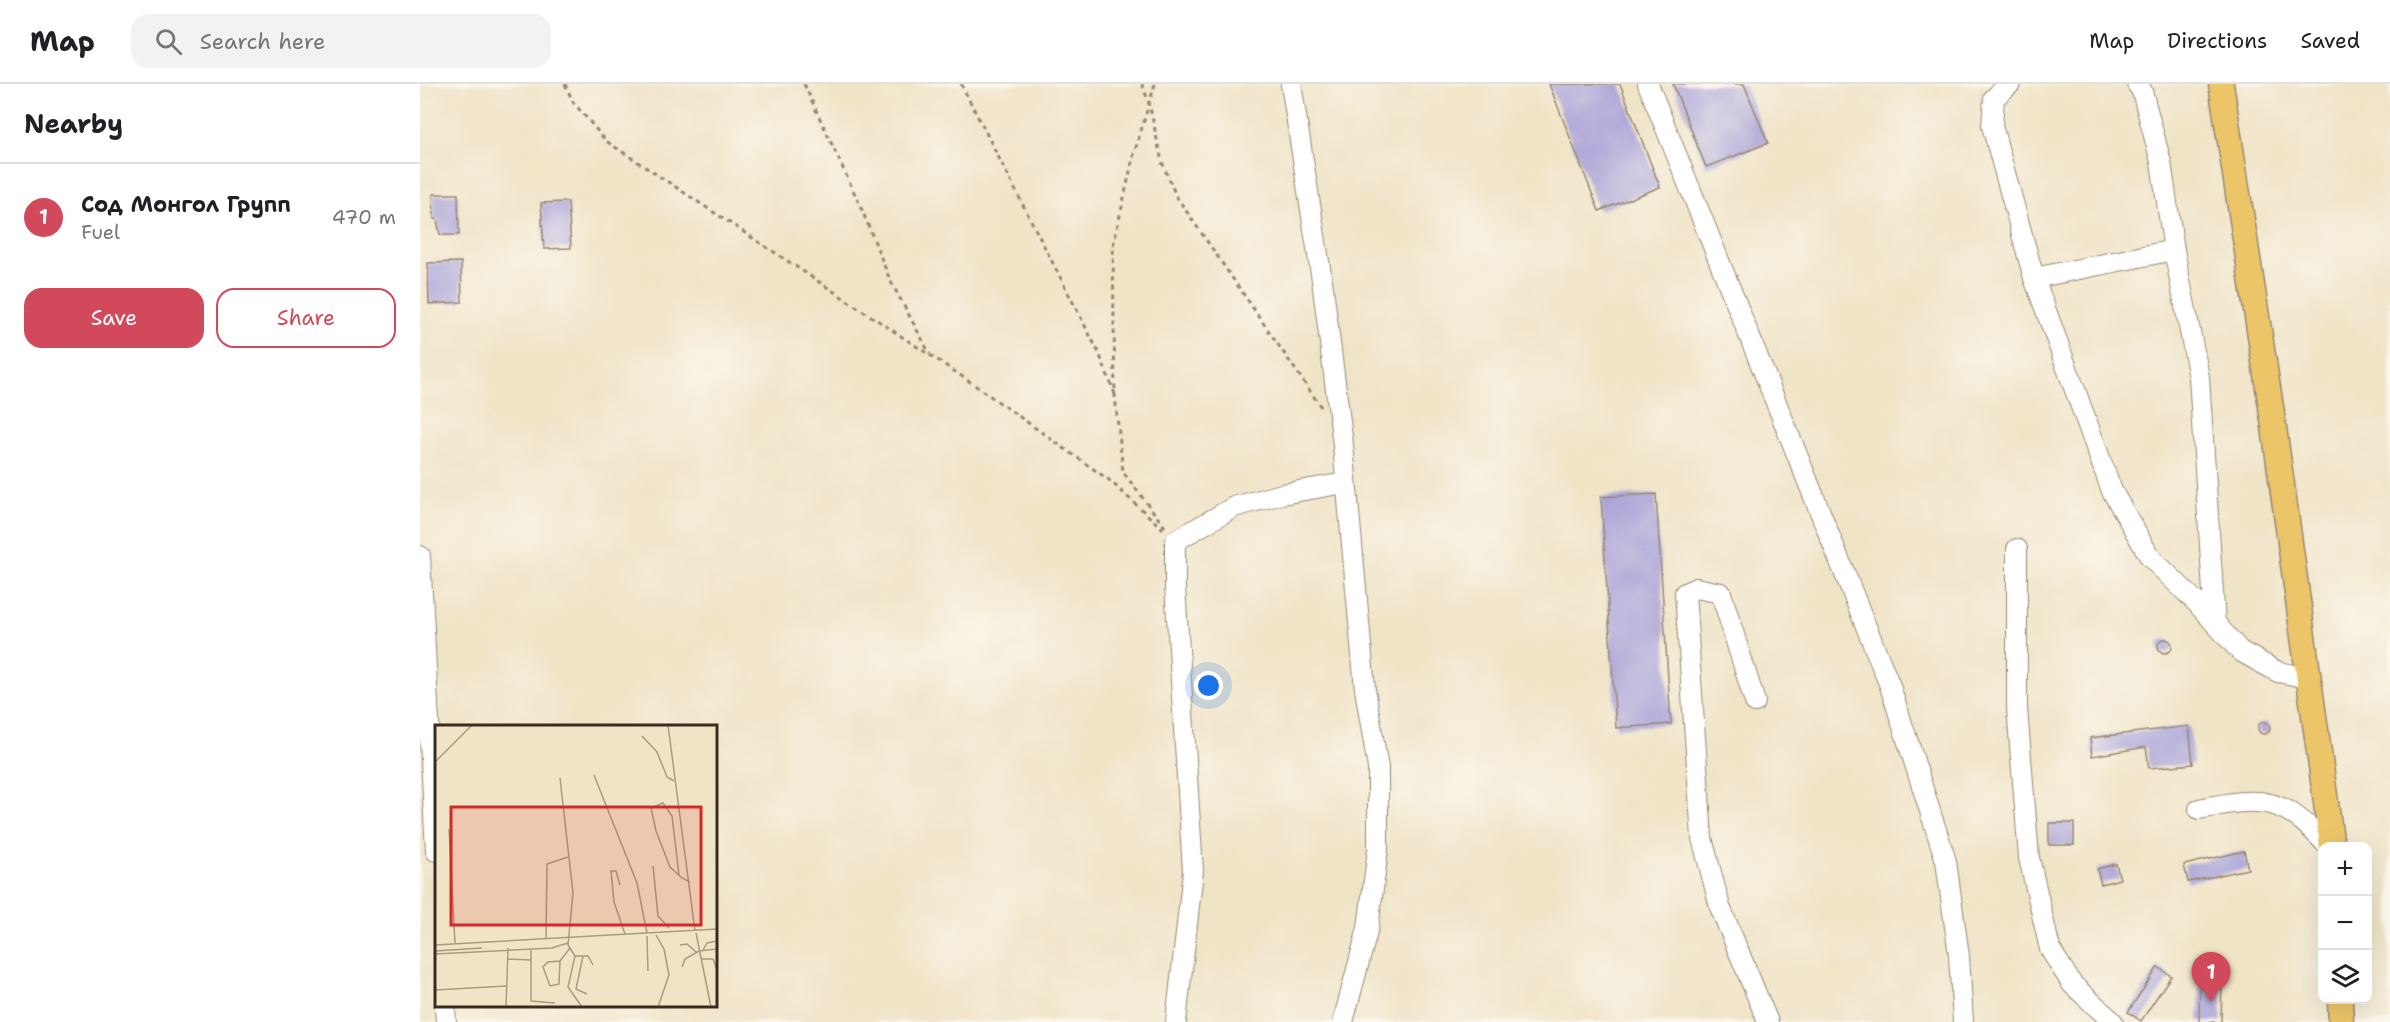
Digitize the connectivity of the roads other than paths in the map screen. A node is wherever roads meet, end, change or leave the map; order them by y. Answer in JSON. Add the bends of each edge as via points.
{"nodes":[{"id":1,"x":1291,"y":84,"type":"edge"},
{"id":2,"x":1648,"y":84,"type":"edge"},
{"id":3,"x":2010,"y":84,"type":"edge"},
{"id":4,"x":2137,"y":84,"type":"edge"},
{"id":5,"x":2221,"y":84,"type":"edge"},
{"id":6,"x":2174,"y":250,"type":"junction"},
{"id":7,"x":2034,"y":278,"type":"junction"},
{"id":8,"x":1345,"y":483,"type":"junction"},
{"id":9,"x":2017,"y":549,"type":"dead end"},
{"id":10,"x":420,"y":556,"type":"edge"},
{"id":11,"x":2215,"y":623,"type":"junction"},
{"id":12,"x":422,"y":641,"type":"edge"},
{"id":13,"x":2308,"y":678,"type":"junction"},
{"id":14,"x":1755,"y":702,"type":"dead end"},
{"id":15,"x":2199,"y":809,"type":"dead end"},
{"id":16,"x":435,"y":835,"type":"edge"},
{"id":17,"x":2326,"y":842,"type":"edge"},
{"id":18,"x":2329,"y":842,"type":"edge"},
{"id":19,"x":2340,"y":1004,"type":"edge"},
{"id":20,"x":445,"y":1007,"type":"edge"},
{"id":21,"x":446,"y":1022,"type":"edge"},
{"id":22,"x":1176,"y":1022,"type":"edge"},
{"id":23,"x":1343,"y":1022,"type":"edge"},
{"id":24,"x":1768,"y":1022,"type":"edge"},
{"id":25,"x":1963,"y":1022,"type":"edge"},
{"id":26,"x":2113,"y":1022,"type":"edge"},
{"id":27,"x":2341,"y":1022,"type":"edge"}],
"edges":[{"from":1,"to":8,"type":"lane","via":[[1322,280]]},
{"from":2,"to":25,"type":"lane","via":[[1890,686],[1946,861]]},
{"from":3,"to":7,"type":"lane","via":[[1994,98],[1992,126]]},
{"from":4,"to":6,"type":"lane","via":[[2161,162]]},
{"from":5,"to":13,"type":"main road"},
{"from":6,"to":7,"type":"lane"},
{"from":6,"to":11,"type":"lane","via":[[2199,377]]},
{"from":7,"to":11,"type":"lane","via":[[2112,491],[2150,557]]},
{"from":8,"to":22,"type":"lane","via":[[1234,507],[1175,541],[1193,871]]},
{"from":8,"to":23,"type":"lane","via":[[1365,689],[1378,768],[1378,849],[1368,928]]},
{"from":9,"to":26,"type":"lane","via":[[2017,708],[2029,858],[2049,949],[2072,984]]},
{"from":10,"to":12,"type":"lane"},
{"from":11,"to":13,"type":"lane","via":[[2240,651],[2278,672]]},
{"from":12,"to":16,"type":"lane"},
{"from":13,"to":18,"type":"main road"},
{"from":14,"to":24,"type":"lane","via":[[1721,593],[1696,588],[1685,593],[1702,838],[1720,907]]},
{"from":15,"to":17,"type":"lane","via":[[2252,800],[2268,803],[2303,819]]},
{"from":19,"to":27,"type":"main road"},
{"from":20,"to":21,"type":"lane"}]}
